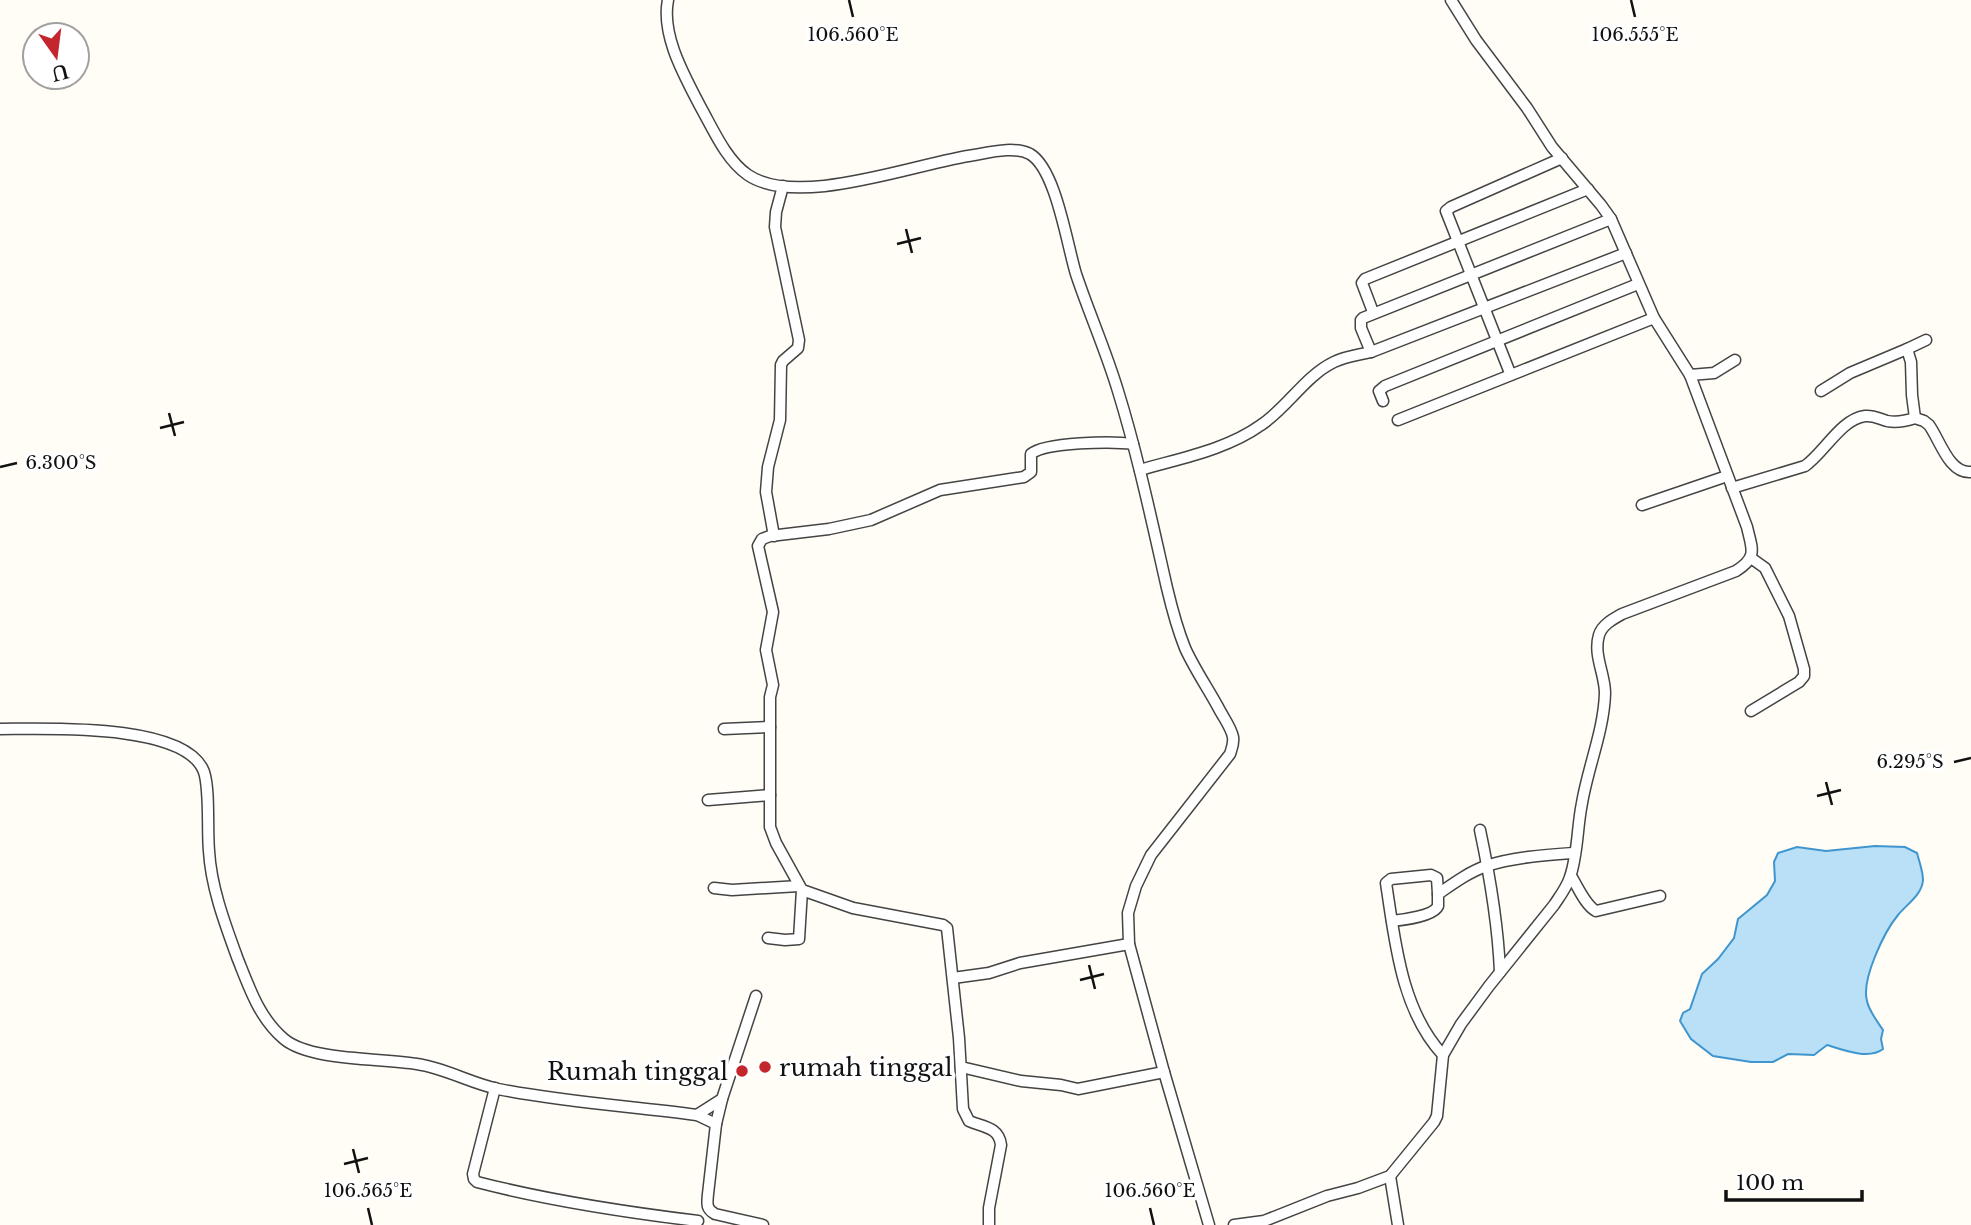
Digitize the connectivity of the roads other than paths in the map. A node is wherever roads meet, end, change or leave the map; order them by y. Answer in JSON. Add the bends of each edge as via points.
{"nodes":[{"id":1,"x":668,"y":0,"type":"edge"},
{"id":2,"x":1451,"y":0,"type":"edge"},
{"id":3,"x":1562,"y":158,"type":"junction"},
{"id":4,"x":783,"y":186,"type":"junction"},
{"id":5,"x":1588,"y":190,"type":"junction"},
{"id":6,"x":1611,"y":219,"type":"junction"},
{"id":7,"x":1458,"y":241,"type":"junction"},
{"id":8,"x":1626,"y":253,"type":"junction"},
{"id":9,"x":1471,"y":274,"type":"junction"},
{"id":10,"x":1638,"y":284,"type":"junction"},
{"id":11,"x":1483,"y":308,"type":"junction"},
{"id":12,"x":1373,"y":312,"type":"junction"},
{"id":13,"x":1654,"y":318,"type":"junction"},
{"id":14,"x":1926,"y":340,"type":"dead end"},
{"id":15,"x":1498,"y":341,"type":"junction"},
{"id":16,"x":1907,"y":349,"type":"junction"},
{"id":17,"x":1371,"y":352,"type":"junction"},
{"id":18,"x":1735,"y":360,"type":"dead end"},
{"id":19,"x":1510,"y":373,"type":"junction"},
{"id":20,"x":1690,"y":375,"type":"junction"},
{"id":21,"x":1821,"y":391,"type":"dead end"},
{"id":22,"x":1382,"y":401,"type":"dead end"},
{"id":23,"x":1915,"y":418,"type":"junction"},
{"id":24,"x":1398,"y":419,"type":"dead end"},
{"id":25,"x":1133,"y":444,"type":"junction"},
{"id":26,"x":1140,"y":470,"type":"junction"},
{"id":27,"x":1971,"y":472,"type":"edge"},
{"id":28,"x":1727,"y":476,"type":"junction"},
{"id":29,"x":1732,"y":488,"type":"junction"},
{"id":30,"x":1642,"y":505,"type":"dead end"},
{"id":31,"x":774,"y":536,"type":"junction"},
{"id":32,"x":1751,"y":558,"type":"junction"},
{"id":33,"x":1751,"y":711,"type":"dead end"},
{"id":34,"x":770,"y":727,"type":"junction"},
{"id":35,"x":0,"y":729,"type":"edge"},
{"id":36,"x":724,"y":729,"type":"dead end"},
{"id":37,"x":770,"y":795,"type":"junction"},
{"id":38,"x":708,"y":800,"type":"dead end"},
{"id":39,"x":1480,"y":830,"type":"dead end"},
{"id":40,"x":1574,"y":852,"type":"junction"},
{"id":41,"x":1488,"y":866,"type":"junction"},
{"id":42,"x":1571,"y":876,"type":"junction"},
{"id":43,"x":714,"y":888,"type":"dead end"},
{"id":44,"x":801,"y":888,"type":"junction"},
{"id":45,"x":1438,"y":894,"type":"junction"},
{"id":46,"x":1660,"y":896,"type":"dead end"},
{"id":47,"x":1392,"y":921,"type":"junction"},
{"id":48,"x":768,"y":938,"type":"dead end"},
{"id":49,"x":1129,"y":944,"type":"junction"},
{"id":50,"x":1500,"y":972,"type":"junction"},
{"id":51,"x":953,"y":978,"type":"junction"},
{"id":52,"x":756,"y":996,"type":"dead end"},
{"id":53,"x":1443,"y":1055,"type":"junction"},
{"id":54,"x":961,"y":1067,"type":"junction"},
{"id":55,"x":1164,"y":1072,"type":"junction"},
{"id":56,"x":495,"y":1088,"type":"junction"},
{"id":57,"x":722,"y":1099,"type":"junction"},
{"id":58,"x":696,"y":1115,"type":"junction"},
{"id":59,"x":716,"y":1124,"type":"junction"},
{"id":60,"x":1390,"y":1176,"type":"junction"},
{"id":61,"x":709,"y":1211,"type":"junction"},
{"id":62,"x":697,"y":1223,"type":"edge"},
{"id":63,"x":763,"y":1225,"type":"edge"},
{"id":64,"x":989,"y":1225,"type":"edge"},
{"id":65,"x":1209,"y":1225,"type":"edge"},
{"id":66,"x":1234,"y":1225,"type":"edge"},
{"id":67,"x":1398,"y":1225,"type":"edge"}],
"edges":[{"from":1,"to":4,"type":"street","via":[[669,40],[726,149],[747,174]]},
{"from":2,"to":3,"type":"street"},
{"from":3,"to":5,"type":"street"},
{"from":3,"to":7,"type":"street","via":[[1447,209]]},
{"from":4,"to":25,"type":"street","via":[[864,181],[992,152],[1029,154],[1050,179],[1075,272]]},
{"from":4,"to":31,"type":"street","via":[[775,227],[799,340],[798,348],[782,365],[780,420],[768,467],[766,492]]},
{"from":5,"to":6,"type":"street"},
{"from":5,"to":7,"type":"street"},
{"from":6,"to":8,"type":"street"},
{"from":6,"to":9,"type":"street"},
{"from":7,"to":9,"type":"street"},
{"from":7,"to":12,"type":"street","via":[[1365,279],[1362,285]]},
{"from":8,"to":10,"type":"street"},
{"from":8,"to":11,"type":"street"},
{"from":9,"to":11,"type":"street"},
{"from":9,"to":12,"type":"street"},
{"from":10,"to":13,"type":"street"},
{"from":10,"to":15,"type":"street"},
{"from":11,"to":15,"type":"street"},
{"from":11,"to":17,"type":"street"},
{"from":12,"to":17,"type":"street","via":[[1360,323]]},
{"from":13,"to":19,"type":"street"},
{"from":13,"to":20,"type":"street"},
{"from":14,"to":16,"type":"street"},
{"from":15,"to":19,"type":"street"},
{"from":15,"to":22,"type":"street","via":[[1381,388]]},
{"from":16,"to":21,"type":"street"},
{"from":16,"to":23,"type":"street"},
{"from":17,"to":26,"type":"street","via":[[1348,356],[1321,369],[1250,432],[1214,449]]},
{"from":18,"to":20,"type":"street","via":[[1714,373]]},
{"from":19,"to":24,"type":"street"},
{"from":20,"to":28,"type":"street"},
{"from":23,"to":27,"type":"street","via":[[1929,425],[1955,467]]},
{"from":23,"to":29,"type":"street","via":[[1897,422],[1874,416],[1858,418],[1805,466]]},
{"from":25,"to":26,"type":"street"},
{"from":25,"to":31,"type":"street","via":[[1041,448],[1031,454],[1031,472],[1024,477],[940,490],[871,520]]},
{"from":26,"to":49,"type":"street","via":[[1175,624],[1228,724],[1233,744],[1142,871],[1128,913]]},
{"from":28,"to":29,"type":"street"},
{"from":28,"to":30,"type":"street"},
{"from":29,"to":32,"type":"street","via":[[1747,527]]},
{"from":31,"to":34,"type":"street","via":[[762,539],[758,546],[773,612],[766,650],[773,685]]},
{"from":32,"to":33,"type":"street","via":[[1766,568],[1789,616],[1804,670],[1799,682]]},
{"from":32,"to":40,"type":"street","via":[[1736,571],[1622,614],[1602,629],[1597,648],[1605,700]]},
{"from":34,"to":36,"type":"street"},
{"from":34,"to":37,"type":"street"},
{"from":35,"to":56,"type":"street","via":[[109,731],[150,738],[190,754],[205,774],[210,864],[226,925],[253,998],[275,1030],[309,1052],[426,1066]]},
{"from":37,"to":38,"type":"street"},
{"from":37,"to":44,"type":"street","via":[[772,835]]},
{"from":39,"to":41,"type":"street"},
{"from":40,"to":41,"type":"street"},
{"from":40,"to":42,"type":"street"},
{"from":41,"to":45,"type":"street"},
{"from":41,"to":50,"type":"street"},
{"from":42,"to":46,"type":"street","via":[[1587,905],[1596,911]]},
{"from":42,"to":50,"type":"street","via":[[1554,905]]},
{"from":43,"to":44,"type":"street"},
{"from":44,"to":48,"type":"street","via":[[799,939]]},
{"from":44,"to":51,"type":"street","via":[[853,908],[945,926]]},
{"from":45,"to":47,"type":"street","via":[[1434,910]]},
{"from":45,"to":47,"type":"street","via":[[1435,876],[1391,879],[1386,883]]},
{"from":47,"to":53,"type":"street","via":[[1421,1027]]},
{"from":49,"to":51,"type":"street"},
{"from":49,"to":55,"type":"street"},
{"from":50,"to":53,"type":"street"},
{"from":51,"to":54,"type":"street"},
{"from":52,"to":57,"type":"street"},
{"from":53,"to":60,"type":"street","via":[[1437,1116]]},
{"from":54,"to":55,"type":"street","via":[[1078,1089]]},
{"from":54,"to":64,"type":"street","via":[[965,1116],[994,1130],[1000,1138]]},
{"from":55,"to":65,"type":"street"},
{"from":56,"to":58,"type":"street"},
{"from":56,"to":62,"type":"street","via":[[472,1174],[477,1182]]},
{"from":57,"to":58,"type":"street"},
{"from":57,"to":59,"type":"street"},
{"from":58,"to":59,"type":"street"},
{"from":59,"to":61,"type":"street"},
{"from":60,"to":66,"type":"street","via":[[1264,1221]]},
{"from":60,"to":67,"type":"street"},
{"from":61,"to":62,"type":"street"},
{"from":61,"to":63,"type":"street"}]}
